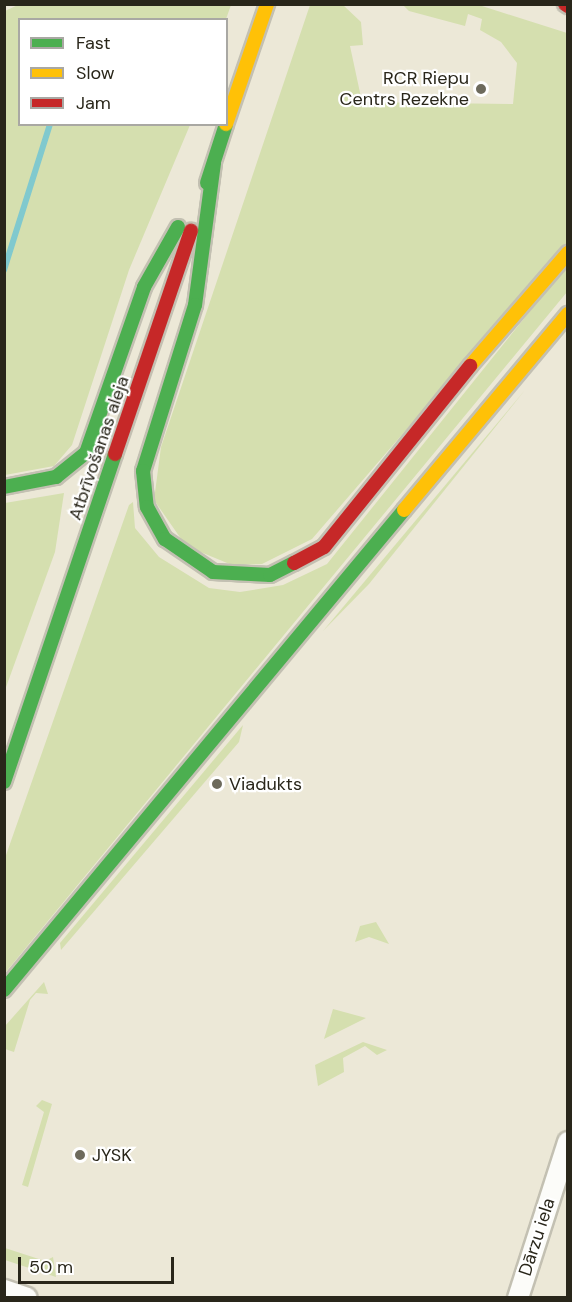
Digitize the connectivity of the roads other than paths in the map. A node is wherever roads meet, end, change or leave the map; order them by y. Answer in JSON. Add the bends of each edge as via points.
{"nodes":[{"id":1,"x":267,"y":4,"type":"edge"},
{"id":2,"x":228,"y":118,"type":"edge"},
{"id":3,"x":225,"y":126,"type":"edge"},
{"id":4,"x":213,"y":163,"type":"junction"},
{"id":5,"x":567,"y":253,"type":"edge"},
{"id":6,"x":567,"y":314,"type":"edge"},
{"id":7,"x":4,"y":487,"type":"edge"},
{"id":8,"x":38,"y":686,"type":"junction"},
{"id":9,"x":4,"y":732,"type":"edge"},
{"id":10,"x":4,"y":782,"type":"edge"},
{"id":11,"x":4,"y":990,"type":"edge"},
{"id":12,"x":567,"y":1142,"type":"edge"},
{"id":13,"x":4,"y":1290,"type":"edge"},
{"id":14,"x":27,"y":1298,"type":"edge"},
{"id":15,"x":518,"y":1298,"type":"edge"}],
"edges":[{"from":1,"to":2,"type":"main road","name":"Atbrīvošanas aleja"},
{"from":3,"to":4,"type":"main road","name":"Atbrīvošanas aleja"},
{"from":4,"to":5,"type":"main road","via":[[195,305],[143,471],[147,507],[165,539],[213,572],[270,575],[324,547],[543,276]]},
{"from":4,"to":7,"type":"main road","via":[[144,287],[86,453],[56,477]]},
{"from":4,"to":8,"type":"main road","name":"Atbrīvošanas aleja"},
{"from":6,"to":11,"type":"main road"},
{"from":8,"to":9,"type":"main road"},
{"from":8,"to":10,"type":"main road","name":"Atbrīvošanas aleja"},
{"from":12,"to":15,"type":"street","name":"Dārzu iela"},
{"from":13,"to":14,"type":"street"}]}
